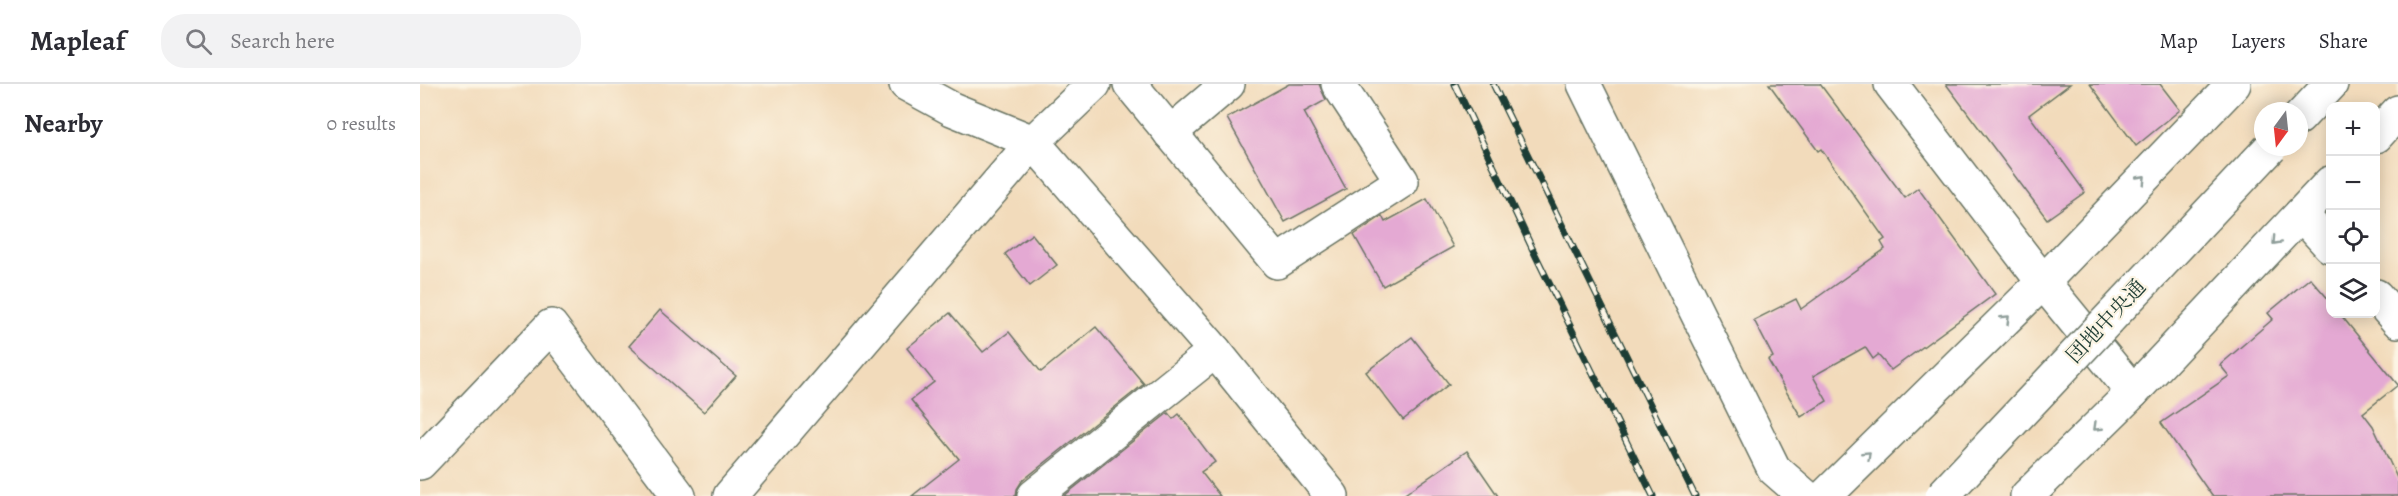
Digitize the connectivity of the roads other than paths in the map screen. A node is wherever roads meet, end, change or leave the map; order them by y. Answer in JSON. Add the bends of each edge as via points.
{"nodes":[{"id":1,"x":906,"y":84,"type":"edge"},
{"id":2,"x":1094,"y":84,"type":"edge"},
{"id":3,"x":1130,"y":84,"type":"edge"},
{"id":4,"x":1228,"y":84,"type":"edge"},
{"id":5,"x":1338,"y":84,"type":"edge"},
{"id":6,"x":1584,"y":84,"type":"edge"},
{"id":7,"x":1891,"y":84,"type":"edge"},
{"id":8,"x":2234,"y":84,"type":"edge"},
{"id":9,"x":2331,"y":84,"type":"edge"},
{"id":10,"x":2308,"y":108,"type":"edge"},
{"id":11,"x":2398,"y":112,"type":"edge"},
{"id":12,"x":2380,"y":132,"type":"edge"},
{"id":13,"x":1170,"y":133,"type":"junction"},
{"id":14,"x":1033,"y":142,"type":"junction"},
{"id":15,"x":2263,"y":156,"type":"edge"},
{"id":16,"x":2326,"y":188,"type":"edge"},
{"id":17,"x":2301,"y":214,"type":"junction"},
{"id":18,"x":2326,"y":241,"type":"edge"},
{"id":19,"x":2043,"y":282,"type":"junction"},
{"id":20,"x":2380,"y":301,"type":"edge"},
{"id":21,"x":2398,"y":321,"type":"edge"},
{"id":22,"x":1215,"y":351,"type":"junction"},
{"id":23,"x":2133,"y":392,"type":"junction"},
{"id":24,"x":420,"y":463,"type":"edge"},
{"id":25,"x":679,"y":496,"type":"edge"},
{"id":26,"x":730,"y":496,"type":"edge"},
{"id":27,"x":1034,"y":496,"type":"edge"},
{"id":28,"x":1332,"y":496,"type":"edge"},
{"id":29,"x":1805,"y":496,"type":"edge"},
{"id":30,"x":1825,"y":496,"type":"edge"},
{"id":31,"x":1942,"y":496,"type":"edge"},
{"id":32,"x":2027,"y":496,"type":"edge"}],
"edges":[{"from":1,"to":14,"type":"street","via":[[952,110]]},
{"from":2,"to":14,"type":"street"},
{"from":3,"to":13,"type":"street"},
{"from":4,"to":13,"type":"street"},
{"from":5,"to":13,"type":"street","via":[[1402,181],[1277,262]]},
{"from":6,"to":29,"type":"street","via":[[1774,469]]},
{"from":7,"to":19,"type":"street"},
{"from":19,"to":8,"type":"street","one_way":true},
{"from":9,"to":10,"type":"street"},
{"from":11,"to":12,"type":"street"},
{"from":14,"to":22,"type":"street"},
{"from":14,"to":26,"type":"street"},
{"from":15,"to":31,"type":"street","name":"団地中央通","bridge":true},
{"from":16,"to":17,"type":"street"},
{"from":17,"to":18,"type":"street"},
{"from":17,"to":23,"type":"street","one_way":true},
{"from":19,"to":23,"type":"street"},
{"from":30,"to":19,"type":"street","one_way":true},
{"from":20,"to":21,"type":"street"},
{"from":22,"to":27,"type":"street"},
{"from":22,"to":28,"type":"street"},
{"from":23,"to":32,"type":"street","one_way":true},
{"from":24,"to":25,"type":"street","via":[[551,326]]}]}
